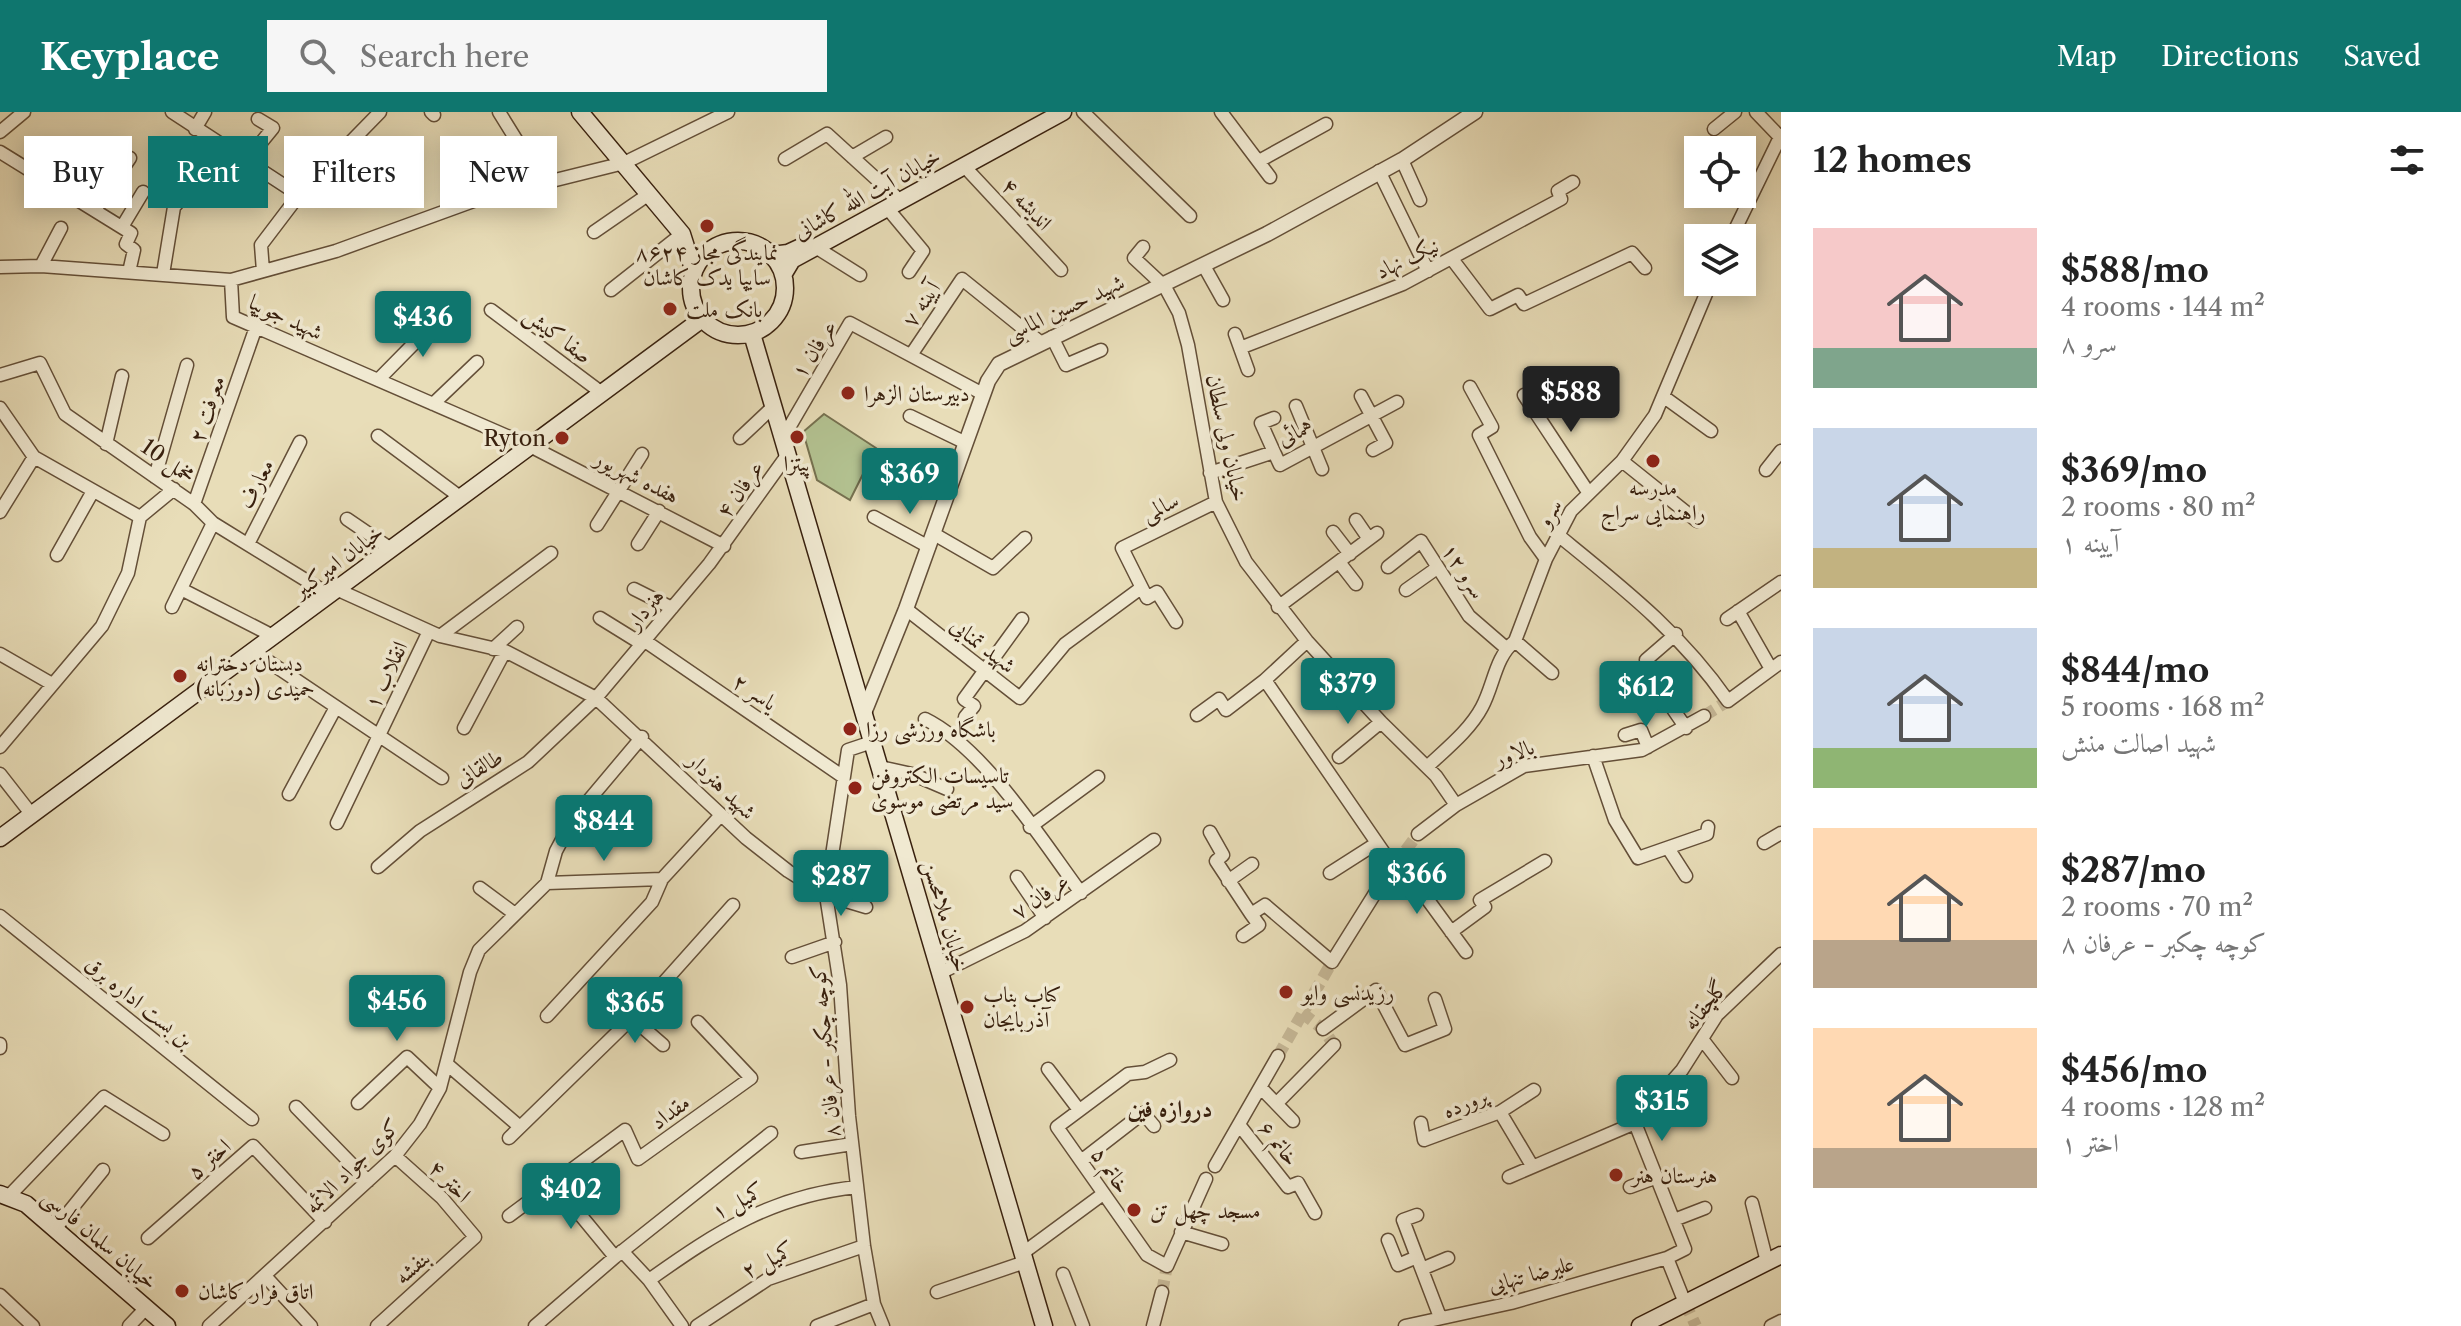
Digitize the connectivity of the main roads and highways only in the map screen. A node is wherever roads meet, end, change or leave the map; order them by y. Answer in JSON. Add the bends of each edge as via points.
{"nodes":[{"id":1,"x":580,"y":112,"type":"edge"},
{"id":2,"x":1049,"y":112,"type":"edge"},
{"id":3,"x":1063,"y":112,"type":"edge"},
{"id":4,"x":891,"y":203,"type":"junction"},
{"id":5,"x":682,"y":234,"type":"junction"},
{"id":6,"x":711,"y":249,"type":"junction"},
{"id":7,"x":772,"y":255,"type":"junction"},
{"id":8,"x":694,"y":272,"type":"junction"},
{"id":9,"x":783,"y":275,"type":"junction"},
{"id":10,"x":702,"y":319,"type":"junction"},
{"id":11,"x":752,"y":334,"type":"junction"},
{"id":12,"x":0,"y":838,"type":"edge"},
{"id":13,"x":4,"y":1195,"type":"edge"},
{"id":14,"x":1774,"y":1259,"type":"edge"},
{"id":15,"x":167,"y":1326,"type":"edge"},
{"id":16,"x":1044,"y":1326,"type":"edge"},
{"id":17,"x":1640,"y":1326,"type":"edge"}],
"edges":[{"from":1,"to":5,"type":"main road"},
{"from":2,"to":4,"type":"main road","name":"خیابان آیت الله کاشانی"},
{"from":3,"to":4,"type":"main road","name":"خیابان آیت الله کاشانی"},
{"from":4,"to":7,"type":"main road","name":"خیابان آیت الله کاشانی","via":[[788,253]]},
{"from":4,"to":9,"type":"main road","name":"خیابان آیت الله کاشانی","via":[[792,260]]},
{"from":5,"to":6,"type":"main road"},
{"from":5,"to":8,"type":"main road"},
{"from":6,"to":7,"type":"main road","via":[[747,242]]},
{"from":6,"to":8,"type":"main road"},
{"from":7,"to":9,"type":"main road"},
{"from":8,"to":10,"type":"main road","via":[[691,297]]},
{"from":9,"to":11,"type":"main road","via":[[782,306]]},
{"from":10,"to":11,"type":"main road","via":[[730,335]]},
{"from":10,"to":12,"type":"main road","name":"خیابان امیرکبیر"},
{"from":11,"to":16,"type":"main road","name":"خیابان ملامحسن"},
{"from":13,"to":15,"type":"main road","name":"خیابان سلمان فارسی","via":[[26,1204]]},
{"from":14,"to":17,"type":"main road"}]}
